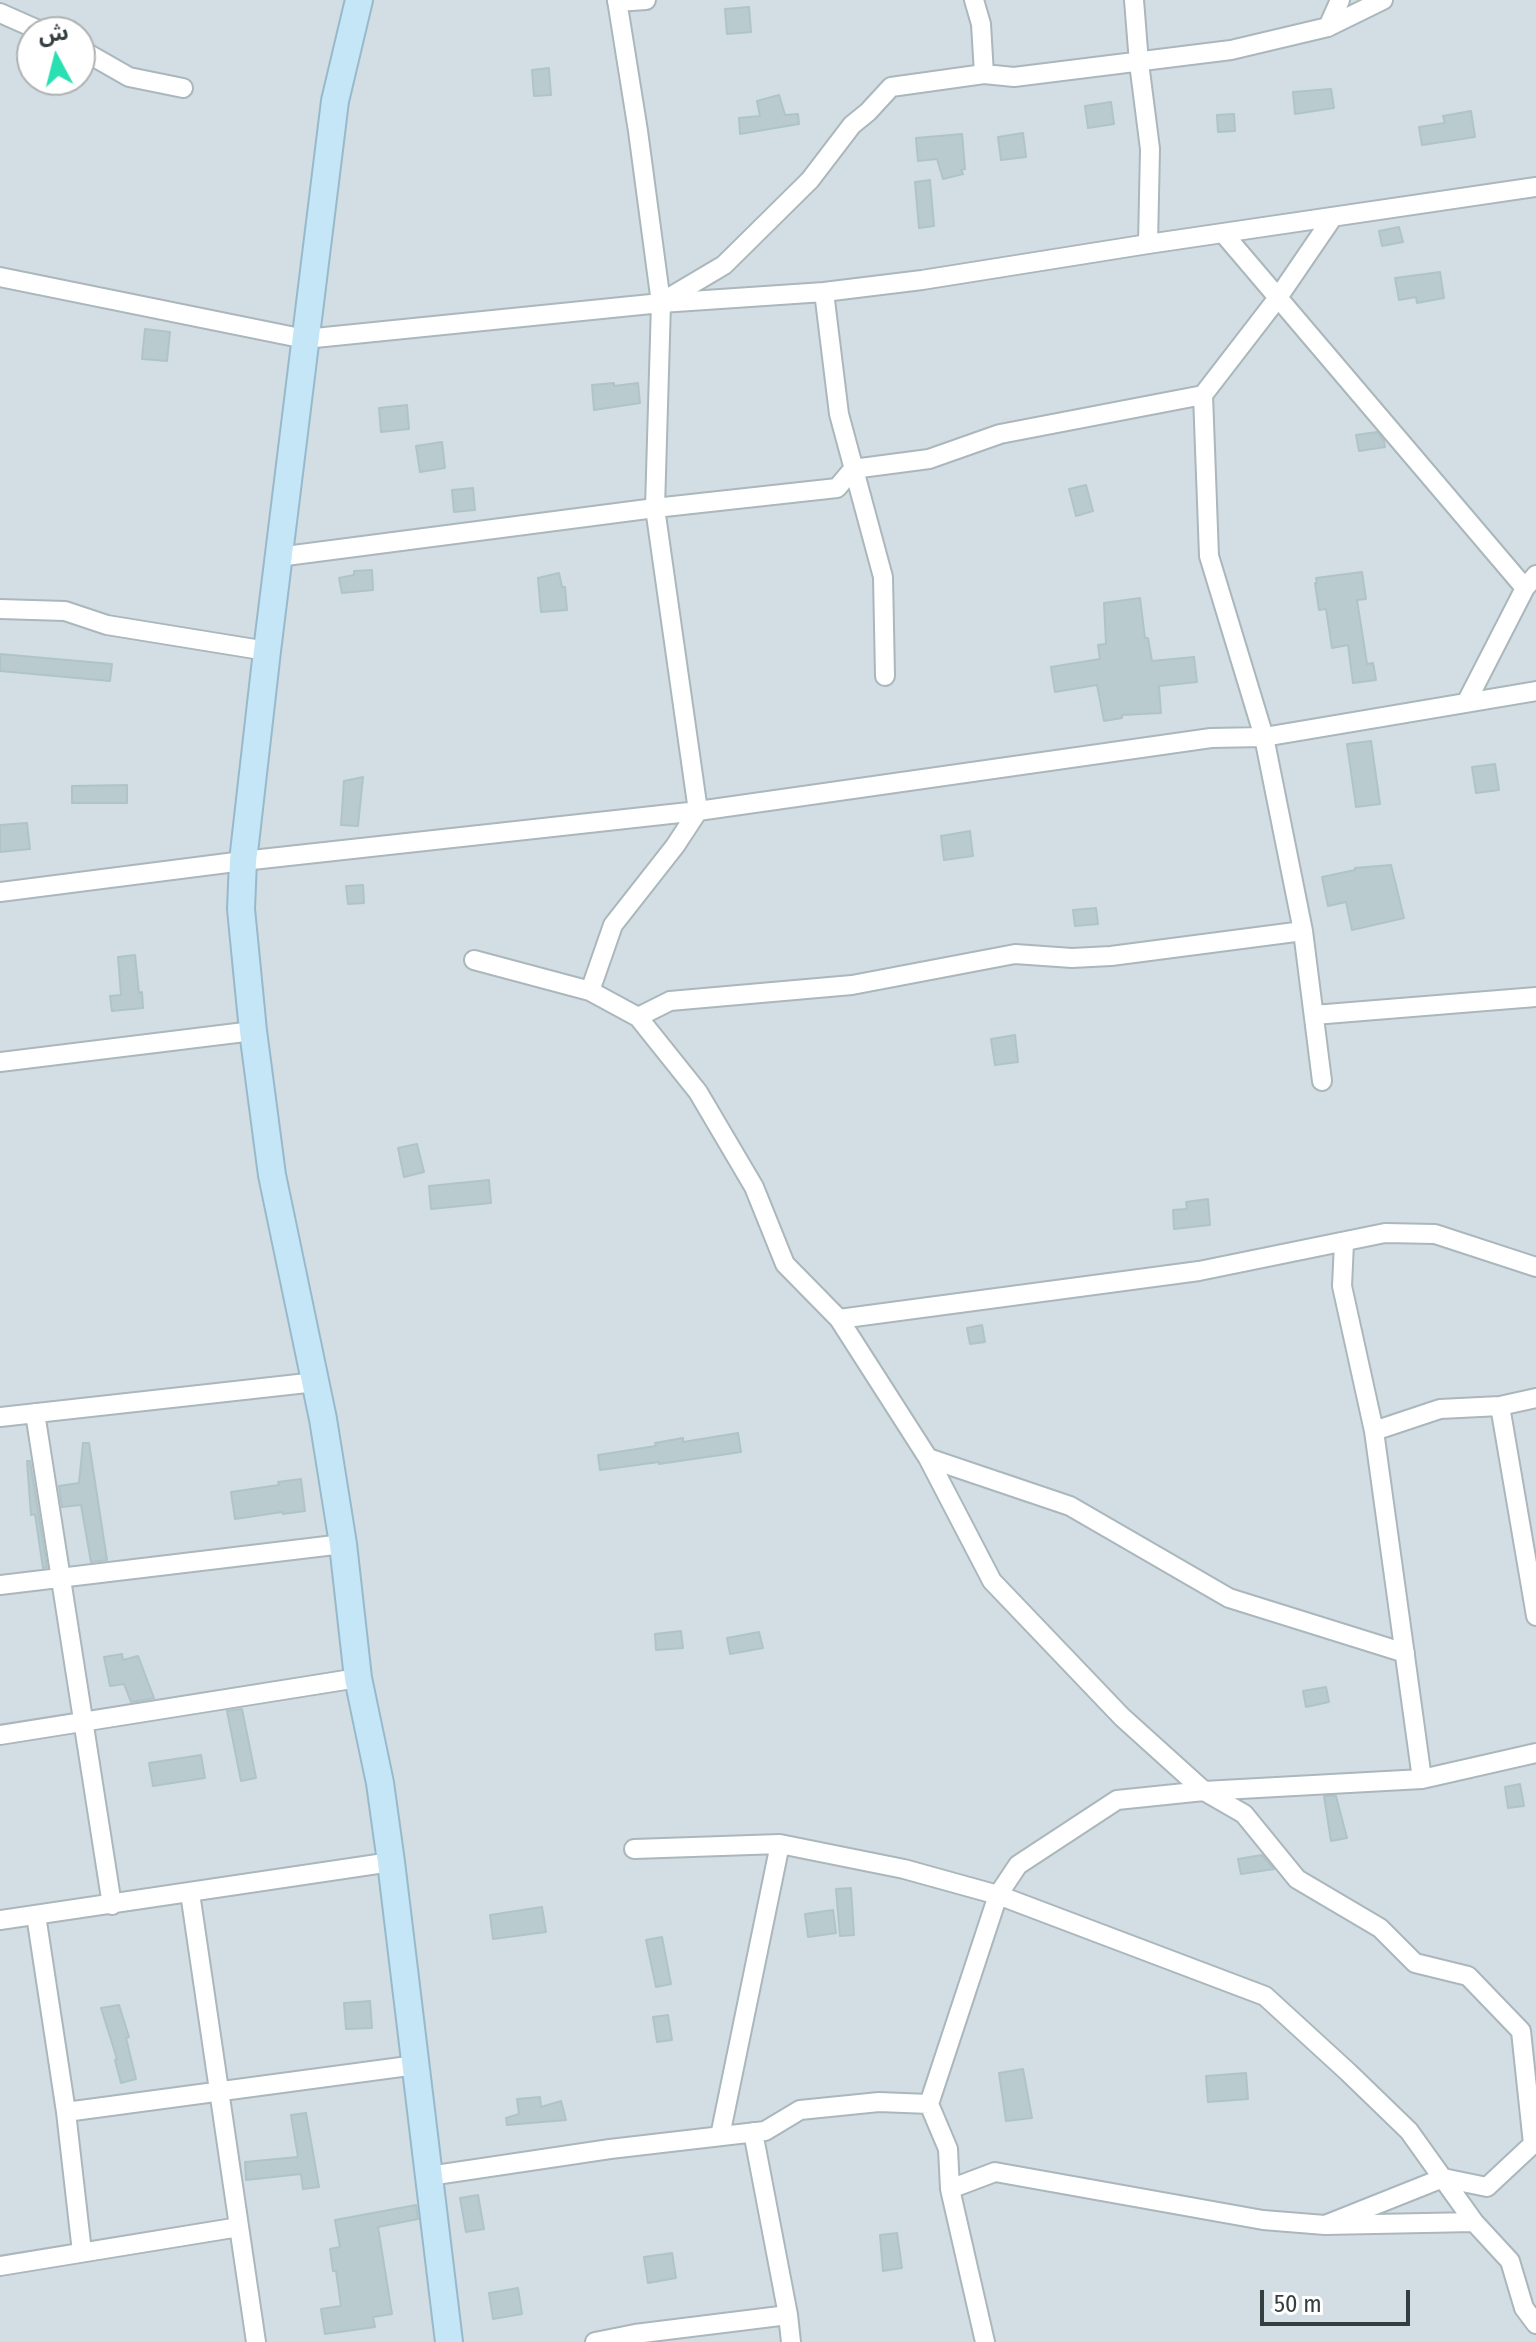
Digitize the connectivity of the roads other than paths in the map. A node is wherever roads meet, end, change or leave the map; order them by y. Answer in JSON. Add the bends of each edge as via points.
{"nodes":[{"id":1,"x":359,"y":0,"type":"edge"},
{"id":2,"x":646,"y":0,"type":"edge"},
{"id":3,"x":974,"y":0,"type":"edge"},
{"id":4,"x":1134,"y":0,"type":"edge"},
{"id":5,"x":1340,"y":0,"type":"edge"},
{"id":6,"x":1383,"y":0,"type":"edge"},
{"id":7,"x":617,"y":1,"type":"edge"},
{"id":8,"x":1328,"y":27,"type":"junction"},
{"id":9,"x":96,"y":58,"type":"edge"},
{"id":10,"x":1139,"y":63,"type":"junction"},
{"id":11,"x":984,"y":74,"type":"junction"},
{"id":12,"x":183,"y":88,"type":"dead end"},
{"id":13,"x":1536,"y":187,"type":"edge"},
{"id":14,"x":1333,"y":217,"type":"junction"},
{"id":15,"x":1223,"y":233,"type":"junction"},
{"id":16,"x":1148,"y":244,"type":"junction"},
{"id":17,"x":0,"y":277,"type":"edge"},
{"id":18,"x":824,"y":292,"type":"junction"},
{"id":19,"x":1277,"y":299,"type":"junction"},
{"id":20,"x":661,"y":303,"type":"junction"},
{"id":21,"x":305,"y":339,"type":"junction"},
{"id":22,"x":1203,"y":395,"type":"junction"},
{"id":23,"x":853,"y":469,"type":"junction"},
{"id":24,"x":655,"y":508,"type":"junction"},
{"id":25,"x":278,"y":557,"type":"junction"},
{"id":26,"x":1530,"y":582,"type":"edge"},
{"id":27,"x":0,"y":609,"type":"edge"},
{"id":28,"x":267,"y":651,"type":"junction"},
{"id":29,"x":885,"y":676,"type":"dead end"},
{"id":30,"x":1536,"y":691,"type":"edge"},
{"id":31,"x":1467,"y":701,"type":"junction"},
{"id":32,"x":1264,"y":737,"type":"junction"},
{"id":33,"x":698,"y":811,"type":"junction"},
{"id":34,"x":243,"y":861,"type":"junction"},
{"id":35,"x":0,"y":892,"type":"edge"},
{"id":36,"x":1303,"y":931,"type":"junction"},
{"id":37,"x":474,"y":960,"type":"dead end"},
{"id":38,"x":590,"y":991,"type":"junction"},
{"id":39,"x":1536,"y":997,"type":"edge"},
{"id":40,"x":1314,"y":1015,"type":"junction"},
{"id":41,"x":638,"y":1017,"type":"junction"},
{"id":42,"x":253,"y":1031,"type":"junction"},
{"id":43,"x":0,"y":1062,"type":"edge"},
{"id":44,"x":1322,"y":1081,"type":"dead end"},
{"id":45,"x":1344,"y":1243,"type":"junction"},
{"id":46,"x":1536,"y":1267,"type":"edge"},
{"id":47,"x":839,"y":1319,"type":"junction"},
{"id":48,"x":316,"y":1382,"type":"junction"},
{"id":49,"x":1536,"y":1398,"type":"edge"},
{"id":50,"x":1500,"y":1406,"type":"junction"},
{"id":51,"x":35,"y":1413,"type":"junction"},
{"id":52,"x":0,"y":1417,"type":"edge"},
{"id":53,"x":1374,"y":1431,"type":"junction"},
{"id":54,"x":928,"y":1458,"type":"junction"},
{"id":55,"x":343,"y":1544,"type":"junction"},
{"id":56,"x":60,"y":1577,"type":"junction"},
{"id":57,"x":0,"y":1585,"type":"edge"},
{"id":58,"x":1536,"y":1616,"type":"edge"},
{"id":59,"x":1405,"y":1653,"type":"junction"},
{"id":60,"x":358,"y":1678,"type":"junction"},
{"id":61,"x":83,"y":1721,"type":"junction"},
{"id":62,"x":0,"y":1735,"type":"edge"},
{"id":63,"x":1536,"y":1753,"type":"edge"},
{"id":64,"x":1422,"y":1779,"type":"junction"},
{"id":65,"x":1204,"y":1791,"type":"junction"},
{"id":66,"x":780,"y":1844,"type":"junction"},
{"id":67,"x":634,"y":1849,"type":"dead end"},
{"id":68,"x":391,"y":1862,"type":"junction"},
{"id":69,"x":190,"y":1893,"type":"junction"},
{"id":70,"x":998,"y":1895,"type":"junction"},
{"id":71,"x":112,"y":1905,"type":"junction"},
{"id":72,"x":36,"y":1915,"type":"junction"},
{"id":73,"x":0,"y":1920,"type":"edge"},
{"id":74,"x":416,"y":2065,"type":"junction"},
{"id":75,"x":219,"y":2091,"type":"junction"},
{"id":76,"x":929,"y":2104,"type":"junction"},
{"id":77,"x":66,"y":2112,"type":"junction"},
{"id":78,"x":753,"y":2132,"type":"junction"},
{"id":79,"x":720,"y":2136,"type":"junction"},
{"id":80,"x":429,"y":2176,"type":"junction"},
{"id":81,"x":1443,"y":2178,"type":"junction"},
{"id":82,"x":950,"y":2189,"type":"junction"},
{"id":83,"x":1474,"y":2222,"type":"junction"},
{"id":84,"x":1325,"y":2225,"type":"junction"},
{"id":85,"x":239,"y":2227,"type":"junction"},
{"id":86,"x":82,"y":2252,"type":"junction"},
{"id":87,"x":0,"y":2266,"type":"edge"},
{"id":88,"x":788,"y":2315,"type":"junction"},
{"id":89,"x":1536,"y":2324,"type":"edge"},
{"id":90,"x":636,"y":2338,"type":"edge"},
{"id":91,"x":256,"y":2342,"type":"edge"},
{"id":92,"x":449,"y":2342,"type":"edge"},
{"id":93,"x":595,"y":2342,"type":"edge"},
{"id":94,"x":791,"y":2342,"type":"edge"},
{"id":95,"x":985,"y":2342,"type":"edge"}],
"edges":[{"from":1,"to":21,"type":"main road","via":[[335,101]]},
{"from":2,"to":7,"type":"street"},
{"from":3,"to":11,"type":"street"},
{"from":4,"to":10,"type":"street"},
{"from":5,"to":8,"type":"street"},
{"from":6,"to":8,"type":"street"},
{"from":7,"to":20,"type":"street"},
{"from":8,"to":10,"type":"street","via":[[1231,50]]},
{"from":9,"to":12,"type":"street","via":[[129,77]]},
{"from":10,"to":11,"type":"street","via":[[1014,77]]},
{"from":10,"to":16,"type":"street","via":[[1150,149]]},
{"from":11,"to":20,"type":"street","via":[[891,87],[852,125],[810,180],[724,265]]},
{"from":13,"to":14,"type":"street"},
{"from":14,"to":15,"type":"street"},
{"from":14,"to":19,"type":"street"},
{"from":15,"to":16,"type":"street"},
{"from":15,"to":19,"type":"street"},
{"from":16,"to":18,"type":"street"},
{"from":17,"to":21,"type":"street"},
{"from":18,"to":20,"type":"street"},
{"from":18,"to":23,"type":"street","via":[[839,414]]},
{"from":19,"to":22,"type":"street"},
{"from":19,"to":26,"type":"street"},
{"from":20,"to":21,"type":"street"},
{"from":20,"to":24,"type":"street"},
{"from":21,"to":25,"type":"main road"},
{"from":22,"to":23,"type":"street","via":[[1000,434],[929,459]]},
{"from":22,"to":32,"type":"street","via":[[1209,556]]},
{"from":23,"to":24,"type":"street","via":[[837,488]]},
{"from":23,"to":29,"type":"street","via":[[883,577]]},
{"from":24,"to":25,"type":"street"},
{"from":24,"to":33,"type":"street"},
{"from":25,"to":28,"type":"main road"},
{"from":26,"to":31,"type":"street"},
{"from":27,"to":28,"type":"street","via":[[65,611],[107,625]]},
{"from":28,"to":34,"type":"main road"},
{"from":30,"to":31,"type":"street"},
{"from":31,"to":32,"type":"street"},
{"from":32,"to":33,"type":"street","via":[[1211,738]]},
{"from":32,"to":36,"type":"street"},
{"from":33,"to":34,"type":"street"},
{"from":33,"to":38,"type":"street","via":[[613,925]]},
{"from":34,"to":35,"type":"street"},
{"from":34,"to":42,"type":"main road","via":[[241,909]]},
{"from":36,"to":40,"type":"street"},
{"from":36,"to":41,"type":"street","via":[[1111,956],[1015,954],[852,985],[670,1001]]},
{"from":37,"to":38,"type":"street"},
{"from":38,"to":41,"type":"street"},
{"from":39,"to":40,"type":"street"},
{"from":40,"to":44,"type":"street"},
{"from":41,"to":47,"type":"street","via":[[698,1092],[754,1187],[785,1264]]},
{"from":42,"to":43,"type":"street"},
{"from":42,"to":48,"type":"main road","via":[[272,1175]]},
{"from":45,"to":46,"type":"street","via":[[1385,1233],[1435,1234]]},
{"from":45,"to":47,"type":"street","via":[[1199,1271]]},
{"from":45,"to":53,"type":"street","via":[[1342,1286]]},
{"from":47,"to":54,"type":"street"},
{"from":48,"to":51,"type":"street"},
{"from":48,"to":55,"type":"main road"},
{"from":49,"to":50,"type":"street"},
{"from":50,"to":53,"type":"street","via":[[1440,1409]]},
{"from":50,"to":58,"type":"street"},
{"from":51,"to":52,"type":"street"},
{"from":51,"to":56,"type":"street"},
{"from":53,"to":59,"type":"street"},
{"from":54,"to":59,"type":"street","via":[[1070,1506],[1229,1598]]},
{"from":54,"to":65,"type":"street","via":[[992,1581],[1122,1717]]},
{"from":55,"to":56,"type":"street"},
{"from":55,"to":60,"type":"main road"},
{"from":56,"to":57,"type":"street"},
{"from":56,"to":61,"type":"street"},
{"from":59,"to":64,"type":"street"},
{"from":60,"to":61,"type":"street"},
{"from":60,"to":68,"type":"main road"},
{"from":61,"to":62,"type":"street"},
{"from":61,"to":71,"type":"street"},
{"from":63,"to":64,"type":"street"},
{"from":64,"to":65,"type":"street"},
{"from":65,"to":70,"type":"street","via":[[1117,1800],[1018,1865]]},
{"from":65,"to":81,"type":"street","via":[[1244,1814],[1297,1879],[1380,1928],[1415,1963],[1468,1976],[1521,2031],[1533,2144],[1487,2187]]},
{"from":66,"to":67,"type":"street"},
{"from":66,"to":70,"type":"street"},
{"from":66,"to":79,"type":"street"},
{"from":68,"to":69,"type":"street"},
{"from":68,"to":74,"type":"main road"},
{"from":69,"to":71,"type":"street"},
{"from":69,"to":75,"type":"street"},
{"from":70,"to":76,"type":"street"},
{"from":70,"to":81,"type":"street","via":[[1265,1996],[1409,2131]]},
{"from":71,"to":72,"type":"street"},
{"from":72,"to":73,"type":"street"},
{"from":72,"to":77,"type":"street"},
{"from":74,"to":75,"type":"street"},
{"from":74,"to":80,"type":"main road"},
{"from":75,"to":77,"type":"street"},
{"from":75,"to":85,"type":"street"},
{"from":76,"to":78,"type":"street","via":[[879,2102],[800,2110],[765,2131]]},
{"from":76,"to":82,"type":"street","via":[[948,2149]]},
{"from":77,"to":86,"type":"street"},
{"from":78,"to":79,"type":"street"},
{"from":78,"to":88,"type":"street"},
{"from":79,"to":80,"type":"street"},
{"from":80,"to":92,"type":"main road"},
{"from":81,"to":83,"type":"street"},
{"from":81,"to":84,"type":"street"},
{"from":82,"to":84,"type":"street","via":[[995,2172],[1263,2220]]},
{"from":82,"to":95,"type":"street"},
{"from":83,"to":84,"type":"street"},
{"from":83,"to":89,"type":"street","via":[[1510,2261],[1524,2308]]},
{"from":85,"to":86,"type":"street"},
{"from":85,"to":91,"type":"street"},
{"from":86,"to":87,"type":"street"},
{"from":88,"to":90,"type":"street"},
{"from":88,"to":94,"type":"street"},
{"from":90,"to":93,"type":"street"}]}
